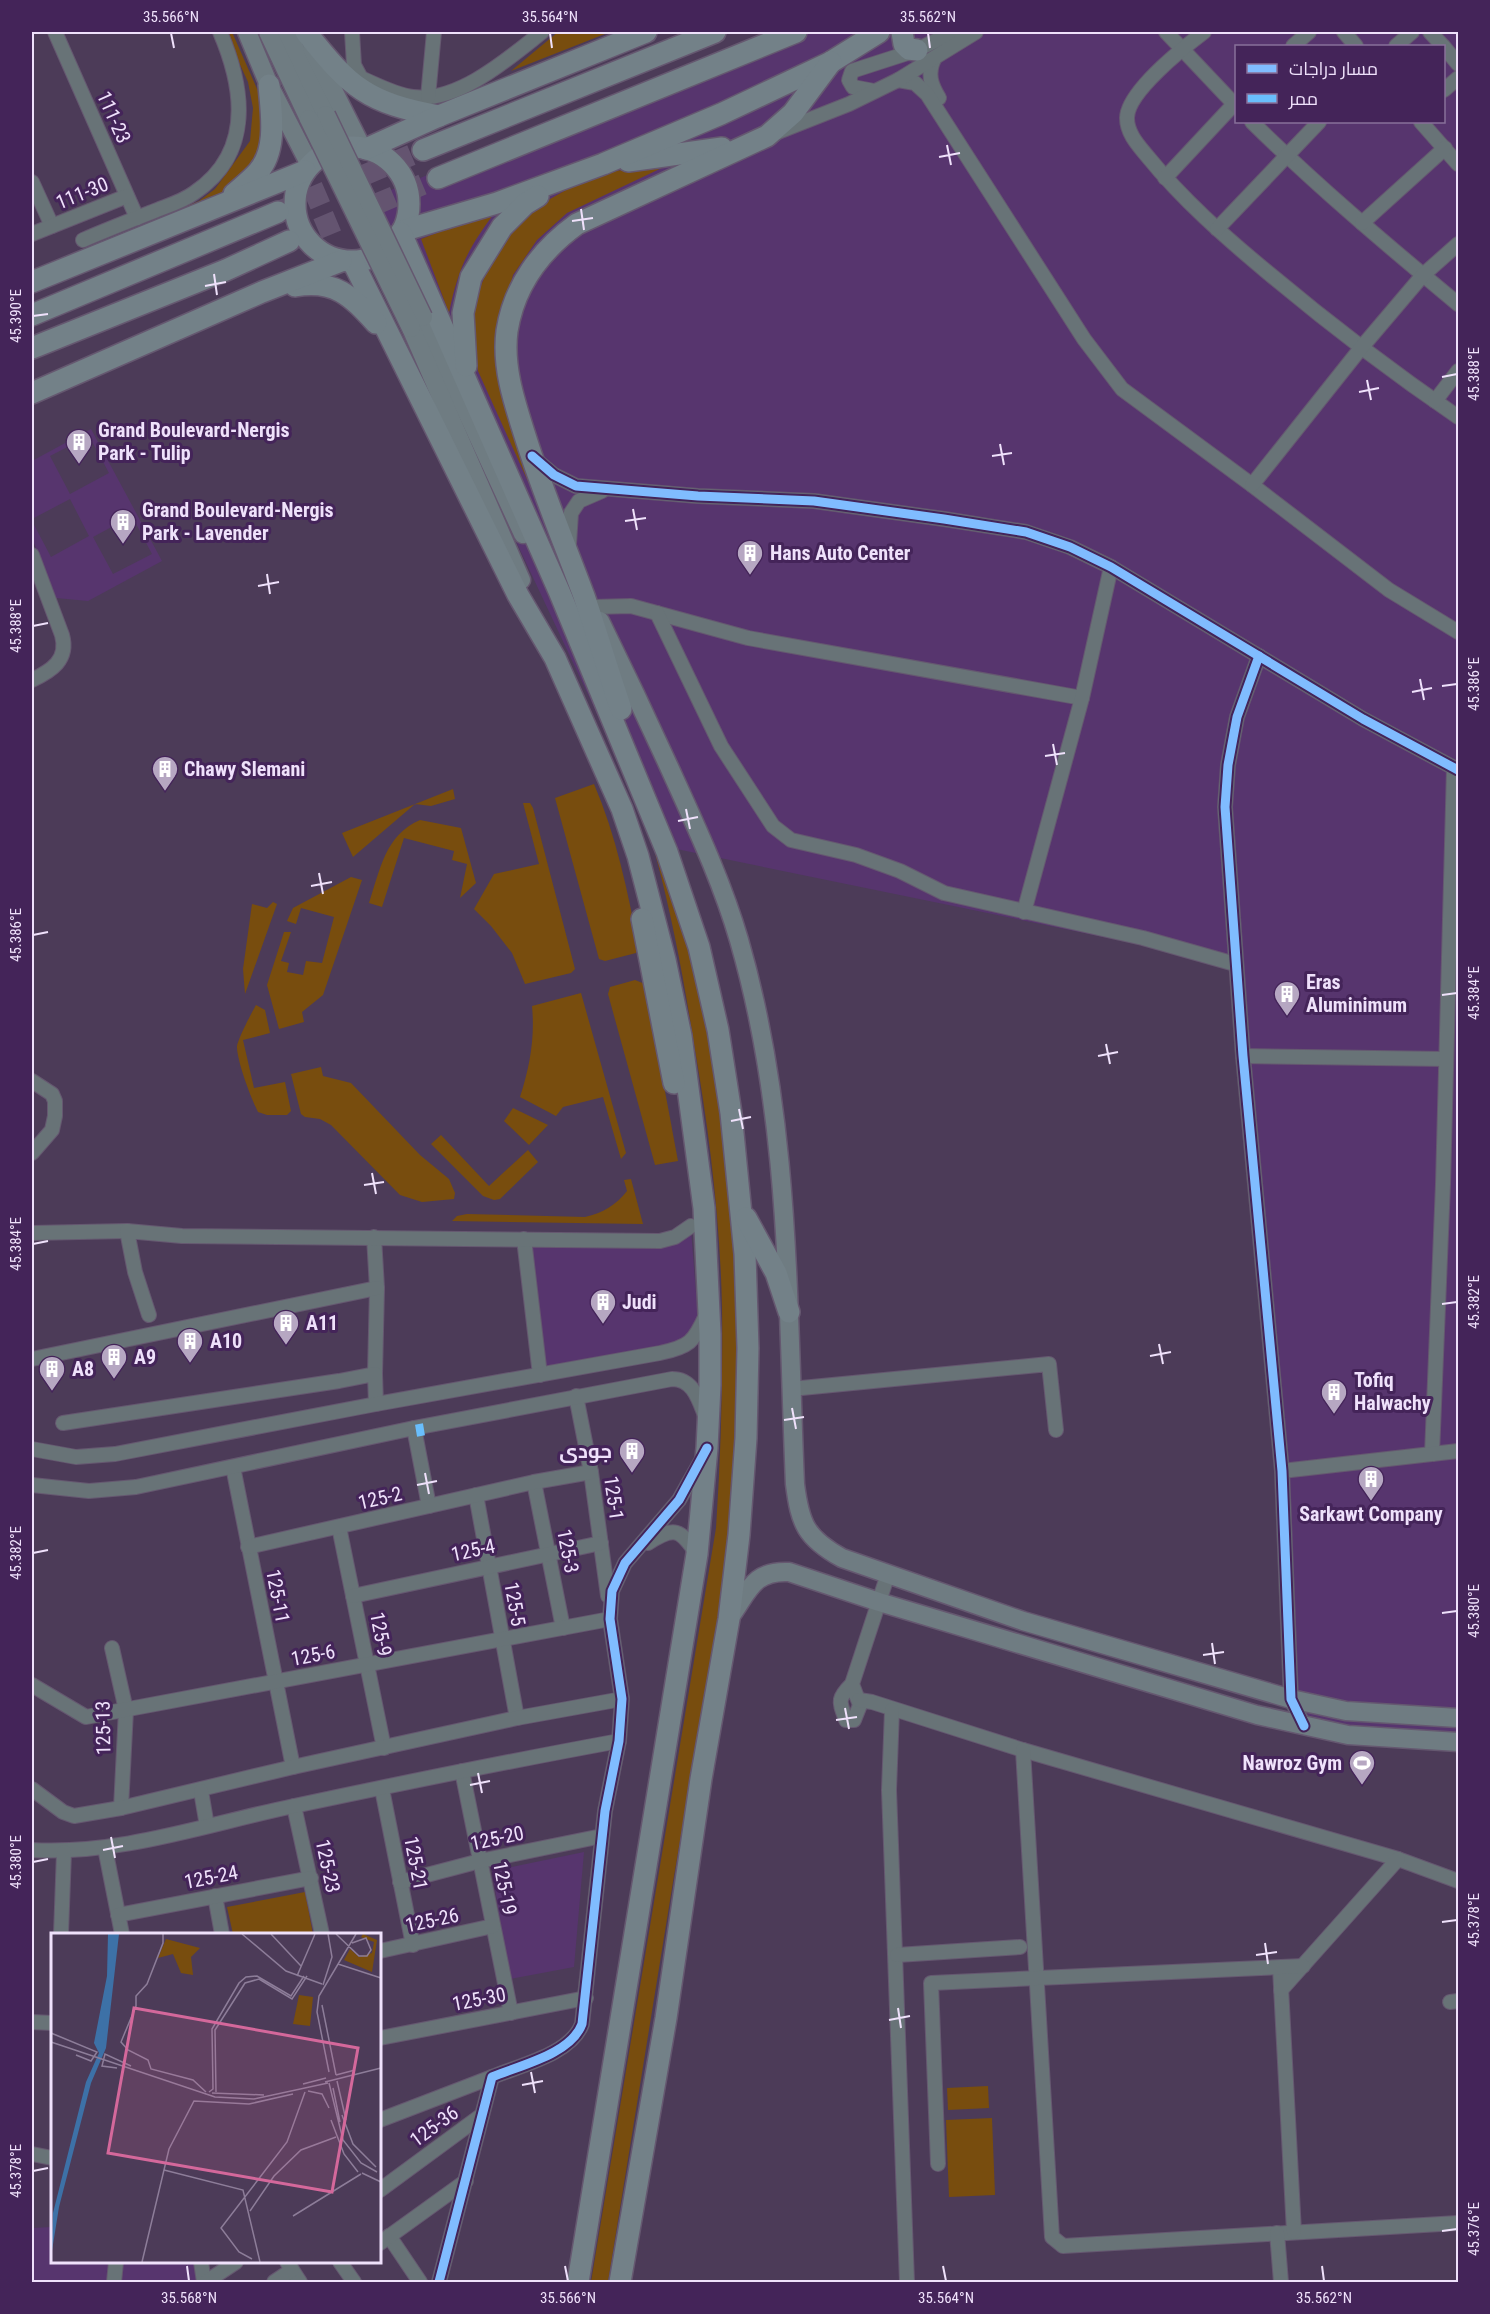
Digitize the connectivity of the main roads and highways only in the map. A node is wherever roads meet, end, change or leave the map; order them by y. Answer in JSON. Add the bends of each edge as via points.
{"nodes":[{"id":1,"x":247,"y":32,"type":"edge"},
{"id":2,"x":268,"y":32,"type":"edge"},
{"id":3,"x":287,"y":32,"type":"edge"},
{"id":4,"x":305,"y":32,"type":"edge"},
{"id":5,"x":646,"y":32,"type":"edge"},
{"id":6,"x":715,"y":32,"type":"edge"},
{"id":7,"x":796,"y":32,"type":"edge"},
{"id":8,"x":879,"y":32,"type":"edge"},
{"id":9,"x":902,"y":32,"type":"edge"},
{"id":10,"x":925,"y":55,"type":"road end"},
{"id":11,"x":831,"y":62,"type":"junction"},
{"id":12,"x":269,"y":85,"type":"junction"},
{"id":13,"x":333,"y":88,"type":"junction"},
{"id":14,"x":439,"y":116,"type":"junction"},
{"id":15,"x":318,"y":117,"type":"junction"},
{"id":16,"x":286,"y":119,"type":"junction"},
{"id":17,"x":748,"y":144,"type":"junction"},
{"id":18,"x":364,"y":148,"type":"junction"},
{"id":19,"x":423,"y":150,"type":"tunnel mouth"},
{"id":20,"x":594,"y":167,"type":"junction"},
{"id":21,"x":308,"y":168,"type":"junction"},
{"id":22,"x":438,"y":178,"type":"tunnel mouth"},
{"id":23,"x":226,"y":203,"type":"junction"},
{"id":24,"x":278,"y":212,"type":"tunnel mouth"},
{"id":25,"x":402,"y":232,"type":"junction"},
{"id":26,"x":211,"y":240,"type":"junction"},
{"id":27,"x":289,"y":241,"type":"tunnel mouth"},
{"id":28,"x":162,"y":260,"type":"junction"},
{"id":29,"x":347,"y":261,"type":"junction"},
{"id":30,"x":226,"y":270,"type":"junction"},
{"id":31,"x":32,"y":282,"type":"edge"},
{"id":32,"x":174,"y":290,"type":"junction"},
{"id":33,"x":262,"y":292,"type":"junction"},
{"id":34,"x":429,"y":296,"type":"junction"},
{"id":35,"x":32,"y":315,"type":"edge"},
{"id":36,"x":417,"y":323,"type":"junction"},
{"id":37,"x":391,"y":340,"type":"junction"},
{"id":38,"x":32,"y":348,"type":"edge"},
{"id":39,"x":467,"y":382,"type":"junction"},
{"id":40,"x":32,"y":393,"type":"edge"},
{"id":41,"x":572,"y":566,"type":"junction"},
{"id":42,"x":555,"y":658,"type":"junction"},
{"id":43,"x":604,"y":703,"type":"junction"},
{"id":44,"x":667,"y":852,"type":"junction"},
{"id":45,"x":638,"y":856,"type":"junction"},
{"id":46,"x":740,"y":1202,"type":"junction"},
{"id":47,"x":789,"y":1312,"type":"junction"},
{"id":48,"x":710,"y":1384,"type":"junction"},
{"id":49,"x":729,"y":1619,"type":"junction"},
{"id":50,"x":1252,"y":1688,"type":"junction"},
{"id":51,"x":1327,"y":1707,"type":"junction"},
{"id":52,"x":1251,"y":1713,"type":"junction"},
{"id":53,"x":1458,"y":1718,"type":"edge"},
{"id":54,"x":1322,"y":1731,"type":"junction"},
{"id":55,"x":1458,"y":1742,"type":"edge"},
{"id":56,"x":585,"y":2242,"type":"junction"},
{"id":57,"x":626,"y":2250,"type":"junction"},
{"id":58,"x":572,"y":2283,"type":"edge"},
{"id":59,"x":578,"y":2283,"type":"edge"},
{"id":60,"x":620,"y":2283,"type":"edge"},
{"id":61,"x":625,"y":2283,"type":"edge"}],
"edges":[{"from":1,"to":12,"type":"main road"},
{"from":2,"to":15,"type":"main road"},
{"from":3,"to":15,"type":"main road"},
{"from":4,"to":13,"type":"main road"},
{"from":4,"to":14,"type":"highway","via":[[360,90],[392,106]]},
{"from":5,"to":14,"type":"highway"},
{"from":6,"to":19,"type":"highway"},
{"from":7,"to":22,"type":"highway"},
{"from":8,"to":11,"type":"highway"},
{"from":9,"to":10,"type":"highway","via":[[909,49]]},
{"from":11,"to":17,"type":"highway","via":[[793,113],[767,136]]},
{"from":11,"to":20,"type":"highway"},
{"from":12,"to":16,"type":"main road"},
{"from":12,"to":23,"type":"highway","via":[[271,127],[266,158],[258,173]]},
{"from":13,"to":16,"type":"main road","via":[[331,114],[325,120],[307,127]]},
{"from":13,"to":18,"type":"main road"},
{"from":14,"to":18,"type":"highway"},
{"from":15,"to":36,"type":"main road","bridge":true},
{"from":16,"to":21,"type":"main road"},
{"from":17,"to":20,"type":"highway"},
{"from":17,"to":41,"type":"highway","via":[[577,224],[539,258],[519,291],[507,331],[513,398]]},
{"from":18,"to":21,"type":"highway","via":[[336,149]]},
{"from":18,"to":25,"type":"highway","via":[[388,160],[404,181],[409,206]]},
{"from":20,"to":25,"type":"highway","via":[[498,203]]},
{"from":20,"to":39,"type":"highway","via":[[525,204],[502,227],[480,260],[471,277],[463,313]]},
{"from":21,"to":23,"type":"highway"},
{"from":21,"to":29,"type":"highway","via":[[295,198],[299,226],[316,249]]},
{"from":23,"to":31,"type":"highway"},
{"from":24,"to":26,"type":"highway"},
{"from":25,"to":29,"type":"highway","via":[[378,255]]},
{"from":25,"to":34,"type":"highway"},
{"from":26,"to":28,"type":"highway"},
{"from":26,"to":30,"type":"highway","via":[[204,248],[202,260],[209,269]]},
{"from":27,"to":30,"type":"highway"},
{"from":28,"to":32,"type":"highway","via":[[173,262],[180,270]]},
{"from":28,"to":35,"type":"highway"},
{"from":29,"to":33,"type":"highway"},
{"from":29,"to":37,"type":"highway"},
{"from":30,"to":32,"type":"highway"},
{"from":32,"to":38,"type":"highway"},
{"from":33,"to":37,"type":"highway","via":[[307,284],[336,288],[358,303]]},
{"from":33,"to":40,"type":"highway"},
{"from":34,"to":37,"type":"highway","via":[[411,279],[388,286],[382,304]]},
{"from":34,"to":39,"type":"highway"},
{"from":36,"to":42,"type":"main road"},
{"from":36,"to":43,"type":"main road"},
{"from":37,"to":42,"type":"highway","via":[[518,595]]},
{"from":39,"to":43,"type":"highway"},
{"from":41,"to":44,"type":"highway"},
{"from":41,"to":47,"type":"main road","via":[[636,693],[706,847],[738,939],[775,1111]]},
{"from":42,"to":45,"type":"highway","via":[[622,809]]},
{"from":43,"to":44,"type":"highway"},
{"from":44,"to":46,"type":"highway","via":[[699,946],[718,1030]]},
{"from":45,"to":48,"type":"highway","via":[[641,916],[674,1078],[699,1330]]},
{"from":45,"to":48,"type":"highway","via":[[674,999],[687,1073],[704,1208]]},
{"from":46,"to":47,"type":"highway","via":[[776,1273]]},
{"from":46,"to":49,"type":"highway","via":[[748,1336],[746,1438]]},
{"from":47,"to":50,"type":"main road","via":[[795,1484],[802,1518],[822,1547],[842,1558],[1023,1621]]},
{"from":48,"to":56,"type":"highway","via":[[697,1554]]},
{"from":49,"to":52,"type":"main road","via":[[759,1579],[774,1572],[789,1572]]},
{"from":49,"to":57,"type":"highway"},
{"from":50,"to":51,"type":"main road"},
{"from":50,"to":52,"type":"main road"},
{"from":51,"to":53,"type":"main road"},
{"from":51,"to":54,"type":"main road","via":[[1321,1718]]},
{"from":52,"to":54,"type":"main road"},
{"from":54,"to":55,"type":"main road"},
{"from":56,"to":58,"type":"highway"},
{"from":56,"to":59,"type":"highway"},
{"from":57,"to":60,"type":"highway"},
{"from":57,"to":61,"type":"highway"}]}
